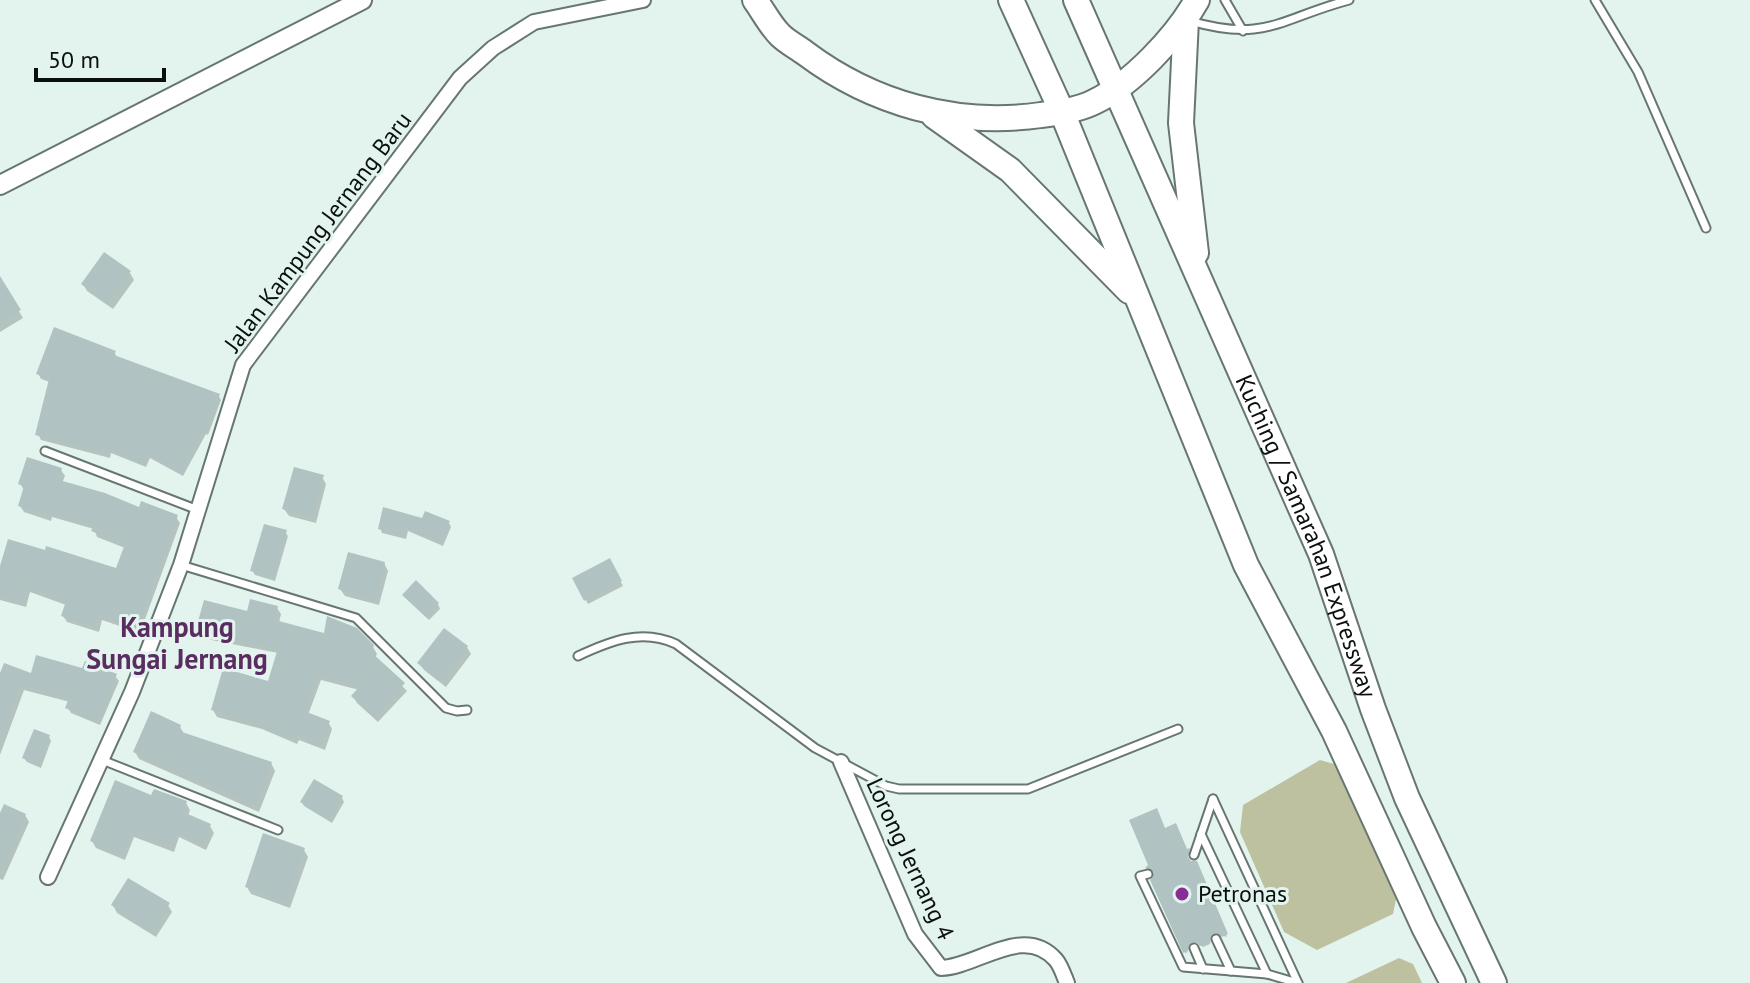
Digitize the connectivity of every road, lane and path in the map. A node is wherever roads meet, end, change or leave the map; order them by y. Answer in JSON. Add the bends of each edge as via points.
{"nodes":[{"id":1,"x":362,"y":0,"type":"edge"},
{"id":2,"x":643,"y":0,"type":"edge"},
{"id":3,"x":755,"y":0,"type":"edge"},
{"id":4,"x":1011,"y":0,"type":"edge"},
{"id":5,"x":1076,"y":0,"type":"edge"},
{"id":6,"x":1225,"y":0,"type":"edge"},
{"id":7,"x":1349,"y":0,"type":"edge"},
{"id":8,"x":1595,"y":0,"type":"edge"},
{"id":9,"x":1192,"y":10,"type":"edge"},
{"id":10,"x":1243,"y":31,"type":"junction"},
{"id":11,"x":1116,"y":89,"type":"junction"},
{"id":12,"x":925,"y":110,"type":"junction"},
{"id":13,"x":1062,"y":112,"type":"junction"},
{"id":14,"x":0,"y":185,"type":"edge"},
{"id":15,"x":1706,"y":228,"type":"dead end"},
{"id":16,"x":1199,"y":277,"type":"junction"},
{"id":17,"x":1139,"y":301,"type":"junction"},
{"id":18,"x":45,"y":451,"type":"dead end"},
{"id":19,"x":198,"y":510,"type":"junction"},
{"id":20,"x":181,"y":565,"type":"junction"},
{"id":21,"x":578,"y":656,"type":"dead end"},
{"id":22,"x":467,"y":710,"type":"dead end"},
{"id":23,"x":1178,"y":729,"type":"dead end"},
{"id":24,"x":101,"y":760,"type":"junction"},
{"id":25,"x":841,"y":762,"type":"junction"},
{"id":26,"x":278,"y":830,"type":"dead end"},
{"id":27,"x":1201,"y":834,"type":"junction"},
{"id":28,"x":1194,"y":855,"type":"dead end"},
{"id":29,"x":1148,"y":874,"type":"dead end"},
{"id":30,"x":48,"y":877,"type":"dead end"},
{"id":31,"x":1216,"y":939,"type":"dead end"},
{"id":32,"x":1194,"y":948,"type":"dead end"},
{"id":33,"x":1203,"y":969,"type":"junction"},
{"id":34,"x":1231,"y":971,"type":"junction"},
{"id":35,"x":1267,"y":974,"type":"junction"},
{"id":36,"x":1067,"y":983,"type":"edge"},
{"id":37,"x":1298,"y":983,"type":"edge"},
{"id":38,"x":1453,"y":983,"type":"edge"},
{"id":39,"x":1494,"y":983,"type":"edge"}],
"edges":[{"from":1,"to":14,"type":"street"},
{"from":2,"to":19,"type":"street","name":"Jalan Kampung Jernang Baru","via":[[534,22],[493,48],[460,78],[243,365]]},
{"from":3,"to":12,"type":"highway","via":[[780,35],[837,77]]},
{"from":4,"to":13,"type":"highway","name":"Kuching / Samarahan Expressway"},
{"from":5,"to":11,"type":"highway","name":"Kuching / Samarahan Expressway"},
{"from":6,"to":10,"type":"lane"},
{"from":7,"to":10,"type":"lane","via":[[1288,23]]},
{"from":8,"to":15,"type":"lane","via":[[1638,72]]},
{"from":9,"to":10,"type":"lane","via":[[1213,28]]},
{"from":9,"to":11,"type":"highway"},
{"from":9,"to":16,"type":"highway","via":[[1181,123]]},
{"from":11,"to":13,"type":"highway"},
{"from":11,"to":16,"type":"highway","name":"Kuching / Samarahan Expressway"},
{"from":12,"to":13,"type":"highway","via":[[996,119]]},
{"from":12,"to":17,"type":"highway","via":[[1010,170]]},
{"from":13,"to":17,"type":"highway","name":"Kuching / Samarahan Expressway"},
{"from":16,"to":39,"type":"highway","name":"Kuching / Samarahan Expressway","via":[[1321,554],[1407,798]]},
{"from":17,"to":38,"type":"highway","name":"Kuching / Samarahan Expressway","via":[[1246,565],[1334,731]]},
{"from":18,"to":19,"type":"lane"},
{"from":19,"to":20,"type":"street","name":"Jalan Kampung Jernang Baru"},
{"from":20,"to":22,"type":"lane","via":[[356,618],[446,708]]},
{"from":20,"to":24,"type":"street","name":"Jalan Kampung Jernang Baru"},
{"from":21,"to":25,"type":"lane","via":[[617,639],[661,637]]},
{"from":23,"to":25,"type":"lane","via":[[1028,789],[899,789]]},
{"from":24,"to":26,"type":"lane"},
{"from":24,"to":30,"type":"street","name":"Jalan Kampung Jernang Baru"},
{"from":25,"to":36,"type":"street","name":"Lorong Jernang 4","via":[[915,934],[941,968],[955,968],[1014,944],[1055,959]]},
{"from":27,"to":28,"type":"lane"},
{"from":27,"to":35,"type":"lane"},
{"from":27,"to":37,"type":"lane","via":[[1213,799]]},
{"from":29,"to":33,"type":"lane","via":[[1140,876],[1183,967]]},
{"from":31,"to":34,"type":"lane"},
{"from":32,"to":33,"type":"lane"},
{"from":33,"to":34,"type":"lane"},
{"from":34,"to":35,"type":"lane"},
{"from":35,"to":37,"type":"lane"}]}
